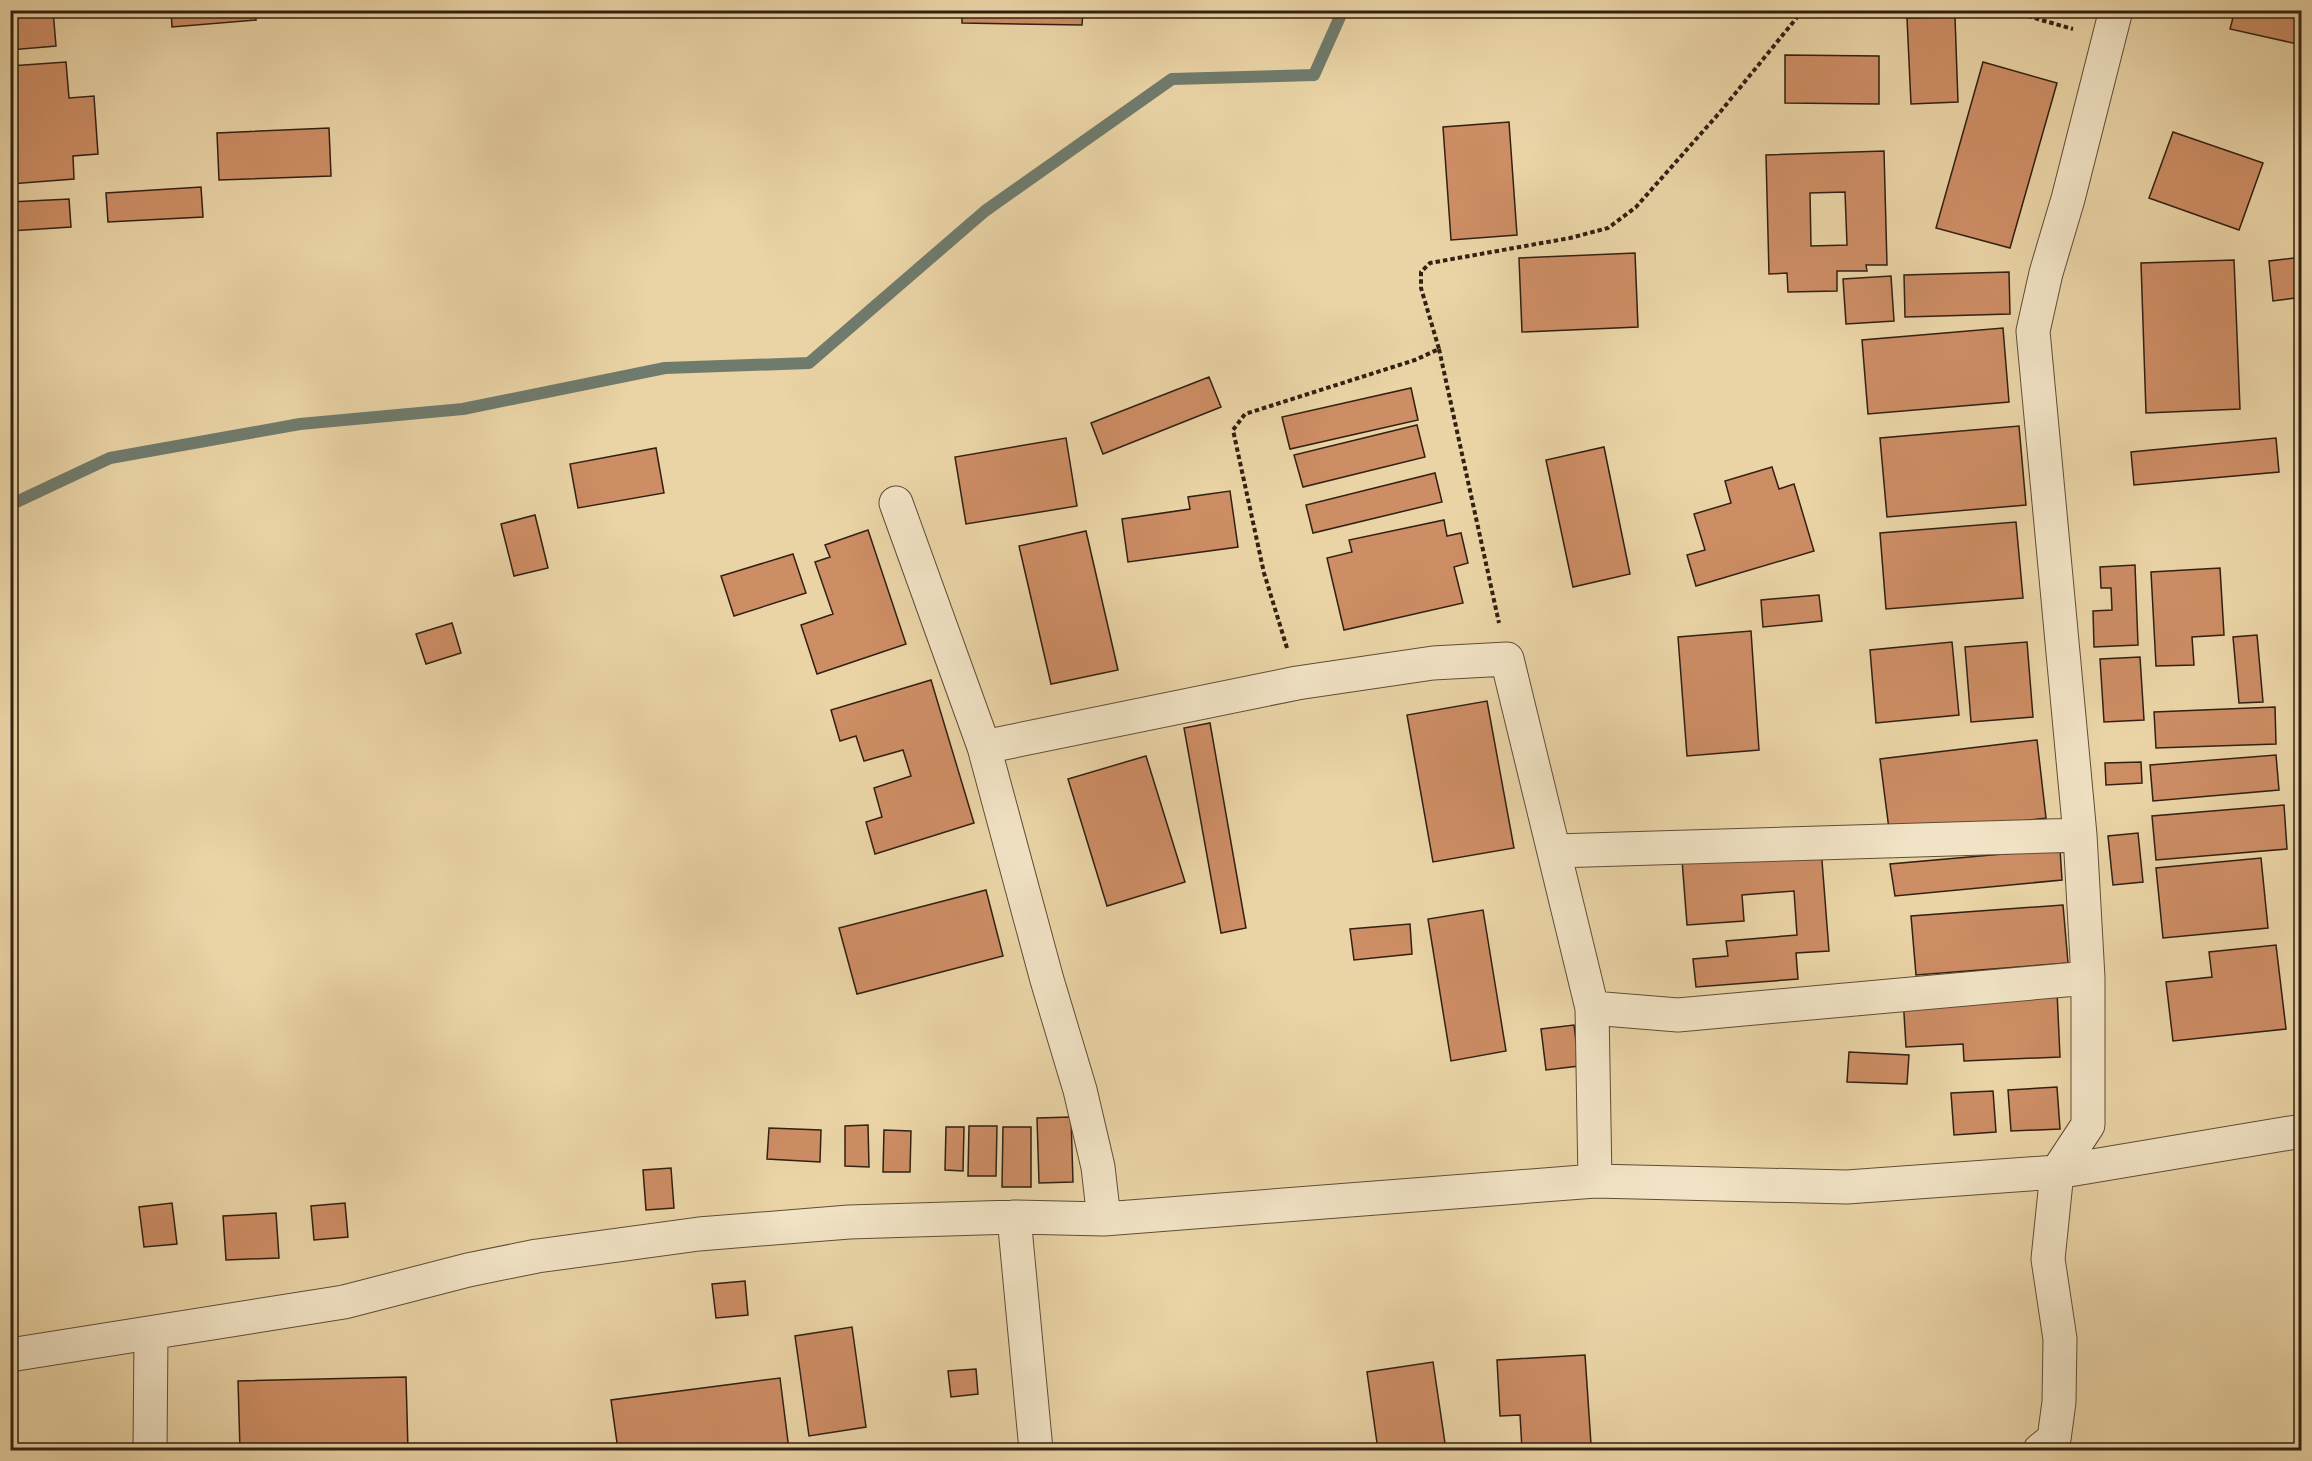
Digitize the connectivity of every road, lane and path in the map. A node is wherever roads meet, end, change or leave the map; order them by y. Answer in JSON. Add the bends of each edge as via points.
{"nodes":[{"id":1,"x":1803,"y":10,"type":"edge"},
{"id":2,"x":2006,"y":10,"type":"edge"},
{"id":3,"x":2112,"y":25,"type":"edge"},
{"id":4,"x":1439,"y":349,"type":"junction"},
{"id":5,"x":896,"y":503,"type":"dead end"},
{"id":6,"x":1507,"y":659,"type":"junction"},
{"id":7,"x":1297,"y":683,"type":"junction"},
{"id":8,"x":984,"y":747,"type":"junction"},
{"id":9,"x":2079,"y":835,"type":"junction"},
{"id":10,"x":1555,"y":851,"type":"junction"},
{"id":11,"x":2088,"y":978,"type":"junction"},
{"id":12,"x":1592,"y":1008,"type":"junction"},
{"id":13,"x":2301,"y":1131,"type":"edge"},
{"id":14,"x":2057,"y":1172,"type":"junction"},
{"id":15,"x":1595,"y":1181,"type":"junction"},
{"id":16,"x":1014,"y":1217,"type":"junction"},
{"id":17,"x":1104,"y":1218,"type":"junction"},
{"id":18,"x":151,"y":1334,"type":"junction"},
{"id":19,"x":10,"y":1355,"type":"edge"},
{"id":20,"x":150,"y":1450,"type":"edge"},
{"id":21,"x":1036,"y":1450,"type":"edge"},
{"id":22,"x":2040,"y":1450,"type":"edge"}],
"edges":[{"from":1,"to":4,"type":"path","via":[[1636,207],[1608,228],[1430,263],[1421,272],[1421,288]]},
{"from":2,"to":3,"type":"path"},
{"from":3,"to":9,"type":"street","via":[[2033,331]]},
{"from":4,"to":6,"type":"path"},
{"from":4,"to":7,"type":"path","via":[[1245,414],[1233,430],[1264,573]]},
{"from":5,"to":8,"type":"street"},
{"from":6,"to":7,"type":"street","via":[[1433,663]]},
{"from":6,"to":10,"type":"street"},
{"from":7,"to":8,"type":"street"},
{"from":8,"to":17,"type":"street","via":[[1080,1090],[1098,1167]]},
{"from":9,"to":10,"type":"street"},
{"from":9,"to":11,"type":"street"},
{"from":10,"to":12,"type":"street"},
{"from":11,"to":12,"type":"street","via":[[1678,1015]]},
{"from":11,"to":14,"type":"street","via":[[2088,1125]]},
{"from":12,"to":15,"type":"street"},
{"from":13,"to":14,"type":"street"},
{"from":14,"to":15,"type":"street","via":[[1848,1187]]},
{"from":14,"to":22,"type":"street","via":[[2048,1258],[2060,1339],[2060,1402],[2054,1439]]},
{"from":15,"to":17,"type":"street"},
{"from":16,"to":17,"type":"street"},
{"from":16,"to":18,"type":"street","via":[[849,1222],[699,1234],[583,1249],[468,1270],[344,1302]]},
{"from":16,"to":21,"type":"street"},
{"from":18,"to":19,"type":"street"},
{"from":18,"to":20,"type":"street"}]}
